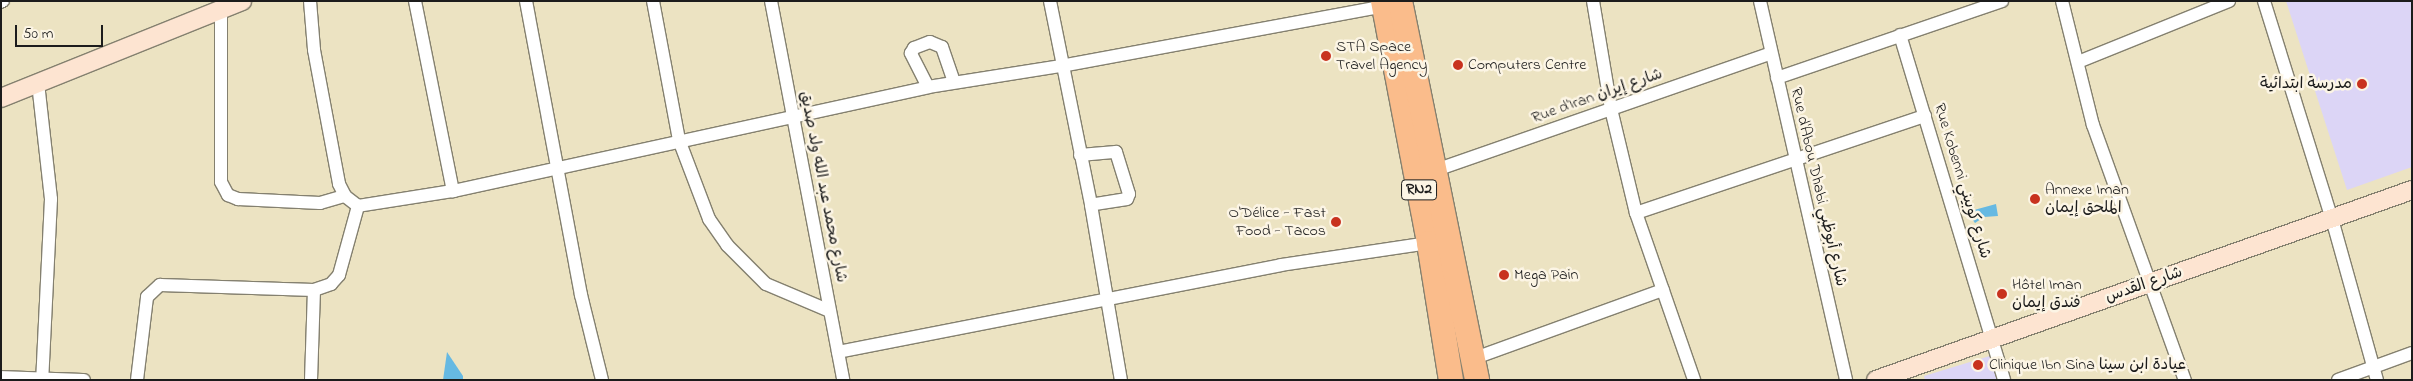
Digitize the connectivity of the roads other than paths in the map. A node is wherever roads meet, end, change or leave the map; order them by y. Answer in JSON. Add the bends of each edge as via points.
{"nodes":[{"id":1,"x":242,"y":1,"type":"edge"},
{"id":2,"x":310,"y":1,"type":"edge"},
{"id":3,"x":415,"y":1,"type":"edge"},
{"id":4,"x":526,"y":1,"type":"edge"},
{"id":5,"x":653,"y":1,"type":"edge"},
{"id":6,"x":771,"y":1,"type":"edge"},
{"id":7,"x":1050,"y":1,"type":"edge"},
{"id":8,"x":1593,"y":1,"type":"edge"},
{"id":9,"x":1760,"y":1,"type":"edge"},
{"id":10,"x":2002,"y":1,"type":"edge"},
{"id":11,"x":2062,"y":1,"type":"edge"},
{"id":12,"x":2229,"y":1,"type":"edge"},
{"id":13,"x":2264,"y":1,"type":"edge"},
{"id":14,"x":1389,"y":3,"type":"edge"},
{"id":15,"x":215,"y":8,"type":"edge"},
{"id":16,"x":1900,"y":35,"type":"junction"},
{"id":17,"x":1771,"y":53,"type":"junction"},
{"id":18,"x":2078,"y":62,"type":"junction"},
{"id":19,"x":1061,"y":66,"type":"junction"},
{"id":20,"x":1777,"y":78,"type":"junction"},
{"id":21,"x":38,"y":82,"type":"junction"},
{"id":22,"x":954,"y":82,"type":"junction"},
{"id":23,"x":928,"y":87,"type":"junction"},
{"id":24,"x":1,"y":98,"type":"edge"},
{"id":25,"x":1611,"y":108,"type":"junction"},
{"id":26,"x":794,"y":115,"type":"junction"},
{"id":27,"x":1925,"y":116,"type":"junction"},
{"id":28,"x":679,"y":140,"type":"junction"},
{"id":29,"x":1080,"y":155,"type":"junction"},
{"id":30,"x":1796,"y":159,"type":"junction"},
{"id":31,"x":558,"y":166,"type":"junction"},
{"id":32,"x":1433,"y":171,"type":"junction"},
{"id":33,"x":2412,"y":190,"type":"edge"},
{"id":34,"x":453,"y":191,"type":"junction"},
{"id":35,"x":345,"y":196,"type":"junction"},
{"id":36,"x":1091,"y":205,"type":"junction"},
{"id":37,"x":358,"y":206,"type":"junction"},
{"id":38,"x":1636,"y":213,"type":"junction"},
{"id":39,"x":2332,"y":219,"type":"junction"},
{"id":40,"x":1430,"y":243,"type":"junction"},
{"id":41,"x":2148,"y":284,"type":"junction"},
{"id":42,"x":314,"y":290,"type":"junction"},
{"id":43,"x":1663,"y":290,"type":"junction"},
{"id":44,"x":1106,"y":298,"type":"junction"},
{"id":45,"x":830,"y":311,"type":"junction"},
{"id":46,"x":1991,"y":337,"type":"junction"},
{"id":47,"x":2412,"y":353,"type":"edge"},
{"id":48,"x":839,"y":357,"type":"junction"},
{"id":49,"x":2374,"y":367,"type":"junction"},
{"id":50,"x":1474,"y":369,"type":"edge"},
{"id":51,"x":1,"y":377,"type":"edge"},
{"id":52,"x":42,"y":379,"type":"edge"},
{"id":53,"x":84,"y":380,"type":"edge"},
{"id":54,"x":137,"y":380,"type":"edge"},
{"id":55,"x":311,"y":380,"type":"edge"},
{"id":56,"x":602,"y":380,"type":"edge"},
{"id":57,"x":833,"y":380,"type":"edge"},
{"id":58,"x":843,"y":380,"type":"edge"},
{"id":59,"x":1121,"y":380,"type":"edge"},
{"id":60,"x":1451,"y":380,"type":"edge"},
{"id":61,"x":1694,"y":380,"type":"edge"},
{"id":62,"x":1846,"y":380,"type":"edge"},
{"id":63,"x":1876,"y":380,"type":"edge"},
{"id":64,"x":2004,"y":380,"type":"edge"},
{"id":65,"x":2185,"y":380,"type":"edge"},
{"id":66,"x":2338,"y":380,"type":"edge"},
{"id":67,"x":2377,"y":380,"type":"edge"}],
"edges":[{"from":1,"to":15,"type":"street"},
{"from":2,"to":35,"type":"street","via":[[314,50],[339,184]]},
{"from":3,"to":34,"type":"street"},
{"from":4,"to":31,"type":"street"},
{"from":5,"to":28,"type":"street"},
{"from":6,"to":26,"type":"street","name":"شارع محمد عبد الله ولد صديق"},
{"from":7,"to":19,"type":"street"},
{"from":8,"to":25,"type":"street"},
{"from":9,"to":17,"type":"street","name":"Rue d'Abou Dhabi شارع أبوظبي"},
{"from":10,"to":16,"type":"street"},
{"from":11,"to":18,"type":"street"},
{"from":12,"to":18,"type":"street"},
{"from":13,"to":39,"type":"street"},
{"from":14,"to":19,"type":"street"},
{"from":14,"to":32,"type":"highway","number":"RN2"},
{"from":14,"to":40,"type":"highway","number":"RN2"},
{"from":15,"to":21,"type":"street"},
{"from":15,"to":35,"type":"street","via":[[221,182],[228,195],[320,203]]},
{"from":16,"to":20,"type":"street"},
{"from":16,"to":27,"type":"street","name":"Rue Kobenni شارع كوبيني"},
{"from":17,"to":20,"type":"street","name":"Rue d'Abou Dhabi شارع أبوظبي"},
{"from":17,"to":25,"type":"street","name":"Rue d'Iran شارع إيران"},
{"from":18,"to":41,"type":"street","via":[[2093,125]]},
{"from":19,"to":22,"type":"street"},
{"from":19,"to":29,"type":"street"},
{"from":20,"to":30,"type":"street","name":"Rue d'Abou Dhabi شارع أبوظبي"},
{"from":21,"to":24,"type":"street"},
{"from":21,"to":52,"type":"street","via":[[51,200]]},
{"from":22,"to":23,"type":"street"},
{"from":22,"to":23,"type":"street","via":[[942,47],[930,42],[914,48],[911,53]]},
{"from":23,"to":26,"type":"street"},
{"from":25,"to":32,"type":"street","name":"Rue d'Iran شارع إيران"},
{"from":25,"to":38,"type":"street"},
{"from":26,"to":28,"type":"street"},
{"from":26,"to":45,"type":"street","name":"شارع محمد عبد الله ولد صديق"},
{"from":27,"to":30,"type":"street"},
{"from":27,"to":46,"type":"street","name":"Rue Kobenni شارع كوبيني"},
{"from":28,"to":31,"type":"street"},
{"from":28,"to":45,"type":"street","via":[[709,219],[727,245],[766,284]]},
{"from":29,"to":36,"type":"street"},
{"from":29,"to":36,"type":"street","via":[[1116,152],[1129,194],[1127,200]]},
{"from":30,"to":38,"type":"street"},
{"from":30,"to":62,"type":"street","name":"Rue d'Abou Dhabi شارع أبوظبي"},
{"from":31,"to":34,"type":"street"},
{"from":31,"to":56,"type":"street","via":[[581,295]]},
{"from":32,"to":50,"type":"highway","number":"RN2"},
{"from":33,"to":39,"type":"street","name":"شارع القدس"},
{"from":34,"to":37,"type":"street"},
{"from":35,"to":37,"type":"street"},
{"from":36,"to":44,"type":"street"},
{"from":37,"to":42,"type":"street","via":[[339,275],[331,284]]},
{"from":38,"to":43,"type":"street"},
{"from":39,"to":41,"type":"street","name":"شارع القدس"},
{"from":39,"to":49,"type":"street"},
{"from":40,"to":44,"type":"street","via":[[1281,265]]},
{"from":40,"to":60,"type":"highway","number":"RN2"},
{"from":41,"to":46,"type":"street","name":"شارع القدس"},
{"from":41,"to":65,"type":"street"},
{"from":42,"to":54,"type":"street","via":[[160,286],[147,298]]},
{"from":42,"to":55,"type":"street"},
{"from":43,"to":50,"type":"street"},
{"from":43,"to":61,"type":"street"},
{"from":44,"to":48,"type":"street"},
{"from":44,"to":59,"type":"street"},
{"from":45,"to":48,"type":"street","name":"شارع محمد عبد الله ولد صديق"},
{"from":46,"to":63,"type":"street","name":"شارع القدس"},
{"from":46,"to":64,"type":"street","name":"Rue Kobenni شارع كوبيني"},
{"from":47,"to":49,"type":"street"},
{"from":48,"to":57,"type":"street"},
{"from":48,"to":58,"type":"street","name":"شارع محمد عبد الله ولد صديق"},
{"from":49,"to":66,"type":"street"},
{"from":49,"to":67,"type":"street"},
{"from":51,"to":52,"type":"street"},
{"from":52,"to":53,"type":"street"}]}
